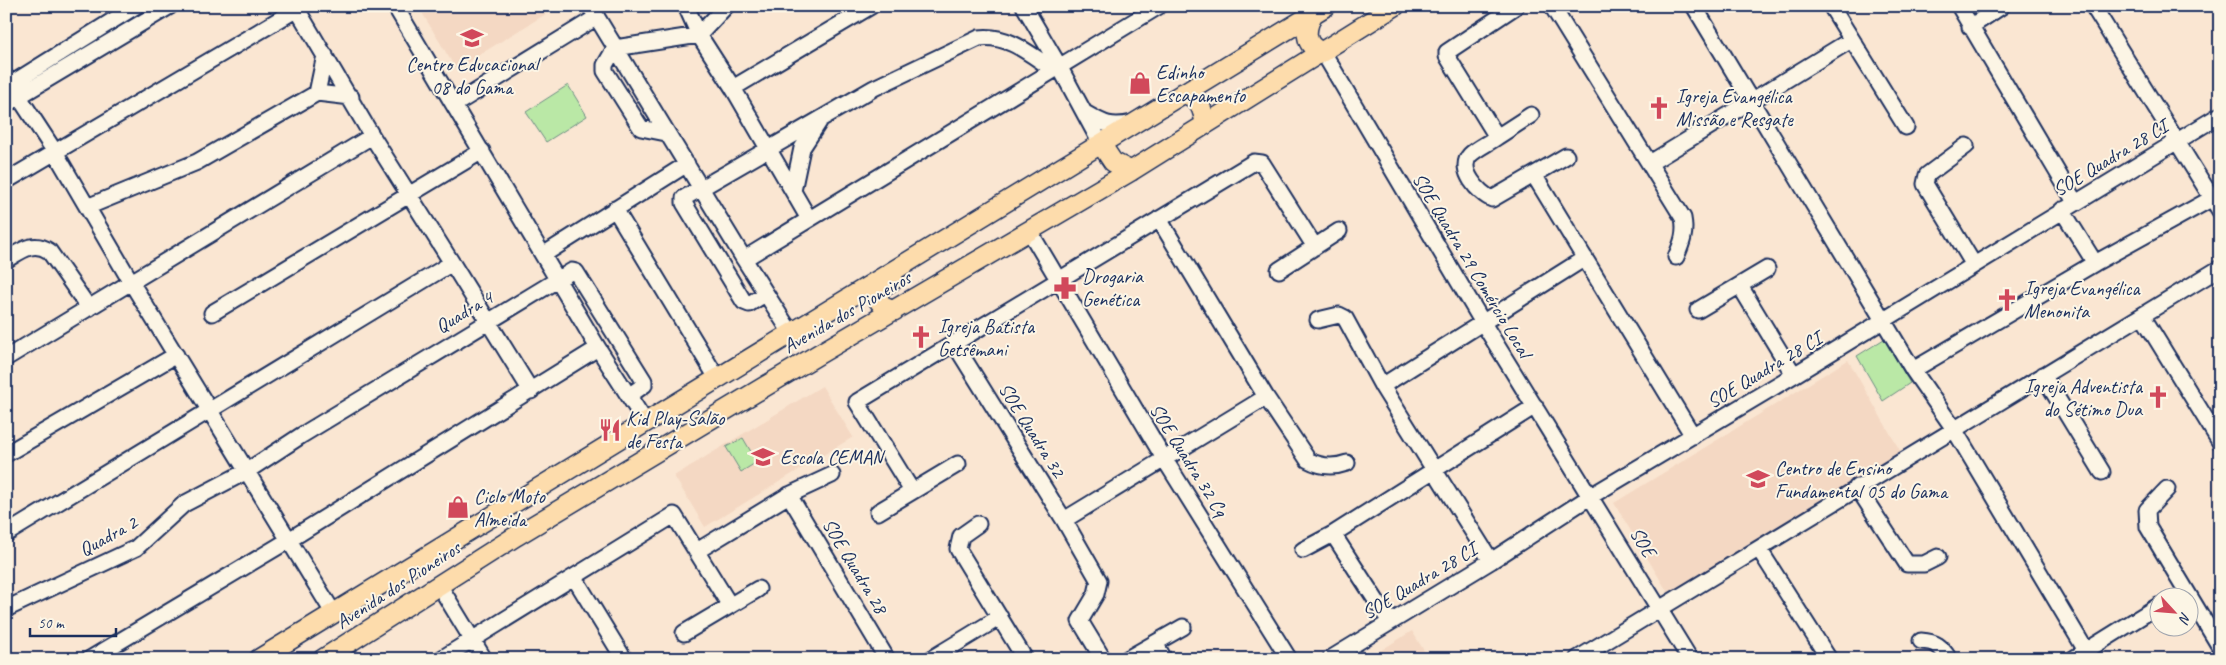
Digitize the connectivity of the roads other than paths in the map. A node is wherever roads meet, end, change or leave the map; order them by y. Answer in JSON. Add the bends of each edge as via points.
{"nodes":[{"id":1,"x":136,"y":6,"type":"edge"},
{"id":2,"x":170,"y":6,"type":"edge"},
{"id":3,"x":395,"y":6,"type":"edge"},
{"id":4,"x":726,"y":6,"type":"edge"},
{"id":5,"x":871,"y":6,"type":"edge"},
{"id":6,"x":1024,"y":6,"type":"edge"},
{"id":7,"x":1159,"y":6,"type":"edge"},
{"id":8,"x":1395,"y":6,"type":"edge"},
{"id":9,"x":1516,"y":6,"type":"edge"},
{"id":10,"x":1552,"y":6,"type":"edge"},
{"id":11,"x":1694,"y":6,"type":"edge"},
{"id":12,"x":1831,"y":6,"type":"edge"},
{"id":13,"x":1959,"y":6,"type":"edge"},
{"id":14,"x":2002,"y":6,"type":"edge"},
{"id":15,"x":2093,"y":6,"type":"edge"},
{"id":16,"x":296,"y":7,"type":"edge"},
{"id":17,"x":688,"y":10,"type":"edge"},
{"id":18,"x":1320,"y":10,"type":"edge"},
{"id":19,"x":594,"y":12,"type":"edge"},
{"id":20,"x":1970,"y":26,"type":"junction"},
{"id":21,"x":699,"y":35,"type":"junction"},
{"id":22,"x":673,"y":39,"type":"junction"},
{"id":23,"x":1851,"y":40,"type":"junction"},
{"id":24,"x":615,"y":48,"type":"junction"},
{"id":25,"x":1323,"y":52,"type":"junction"},
{"id":26,"x":325,"y":55,"type":"junction"},
{"id":27,"x":1056,"y":68,"type":"junction"},
{"id":28,"x":733,"y":88,"type":"junction"},
{"id":29,"x":11,"y":90,"type":"edge"},
{"id":30,"x":317,"y":93,"type":"junction"},
{"id":31,"x":1183,"y":93,"type":"junction"},
{"id":32,"x":351,"y":97,"type":"junction"},
{"id":33,"x":1751,"y":99,"type":"junction"},
{"id":34,"x":454,"y":106,"type":"junction"},
{"id":35,"x":1085,"y":113,"type":"junction"},
{"id":36,"x":1531,"y":115,"type":"dead end"},
{"id":37,"x":2220,"y":115,"type":"edge"},
{"id":38,"x":822,"y":118,"type":"junction"},
{"id":39,"x":1136,"y":122,"type":"junction"},
{"id":40,"x":1205,"y":124,"type":"junction"},
{"id":41,"x":1906,"y":126,"type":"dead end"},
{"id":42,"x":666,"y":133,"type":"junction"},
{"id":43,"x":372,"y":136,"type":"junction"},
{"id":44,"x":1497,"y":137,"type":"junction"},
{"id":45,"x":2177,"y":142,"type":"junction"},
{"id":46,"x":1101,"y":144,"type":"junction"},
{"id":47,"x":1966,"y":146,"type":"dead end"},
{"id":48,"x":768,"y":147,"type":"junction"},
{"id":49,"x":482,"y":151,"type":"junction"},
{"id":50,"x":55,"y":152,"type":"junction"},
{"id":51,"x":1566,"y":156,"type":"dead end"},
{"id":52,"x":1650,"y":163,"type":"junction"},
{"id":53,"x":687,"y":164,"type":"junction"},
{"id":54,"x":1131,"y":171,"type":"junction"},
{"id":55,"x":1534,"y":175,"type":"junction"},
{"id":56,"x":6,"y":182,"type":"edge"},
{"id":57,"x":701,"y":188,"type":"junction"},
{"id":58,"x":793,"y":191,"type":"junction"},
{"id":59,"x":408,"y":194,"type":"junction"},
{"id":60,"x":2075,"y":202,"type":"junction"},
{"id":61,"x":2217,"y":202,"type":"edge"},
{"id":62,"x":87,"y":206,"type":"junction"},
{"id":63,"x":615,"y":209,"type":"junction"},
{"id":64,"x":2062,"y":210,"type":"junction"},
{"id":65,"x":809,"y":219,"type":"junction"},
{"id":66,"x":1159,"y":219,"type":"junction"},
{"id":67,"x":1340,"y":231,"type":"dead end"},
{"id":68,"x":1030,"y":232,"type":"junction"},
{"id":69,"x":951,"y":237,"type":"junction"},
{"id":70,"x":1315,"y":247,"type":"junction"},
{"id":71,"x":543,"y":255,"type":"junction"},
{"id":72,"x":1676,"y":257,"type":"dead end"},
{"id":73,"x":1585,"y":258,"type":"junction"},
{"id":74,"x":744,"y":259,"type":"junction"},
{"id":75,"x":6,"y":260,"type":"edge"},
{"id":76,"x":2095,"y":263,"type":"junction"},
{"id":77,"x":452,"y":264,"type":"junction"},
{"id":78,"x":1974,"y":265,"type":"junction"},
{"id":79,"x":2220,"y":268,"type":"edge"},
{"id":80,"x":1279,"y":270,"type":"dead end"},
{"id":81,"x":1767,"y":270,"type":"dead end"},
{"id":82,"x":558,"y":279,"type":"junction"},
{"id":83,"x":132,"y":282,"type":"junction"},
{"id":84,"x":1057,"y":282,"type":"junction"},
{"id":85,"x":1740,"y":286,"type":"junction"},
{"id":86,"x":765,"y":294,"type":"junction"},
{"id":87,"x":852,"y":298,"type":"junction"},
{"id":88,"x":89,"y":308,"type":"junction"},
{"id":89,"x":1698,"y":310,"type":"dead end"},
{"id":90,"x":894,"y":311,"type":"junction"},
{"id":91,"x":212,"y":313,"type":"dead end"},
{"id":92,"x":2142,"y":317,"type":"junction"},
{"id":93,"x":1318,"y":320,"type":"dead end"},
{"id":94,"x":1883,"y":320,"type":"junction"},
{"id":95,"x":489,"y":321,"type":"junction"},
{"id":96,"x":1483,"y":323,"type":"junction"},
{"id":97,"x":791,"y":333,"type":"junction"},
{"id":98,"x":954,"y":343,"type":"junction"},
{"id":99,"x":598,"y":348,"type":"junction"},
{"id":100,"x":819,"y":354,"type":"junction"},
{"id":101,"x":176,"y":355,"type":"junction"},
{"id":102,"x":6,"y":358,"type":"edge"},
{"id":103,"x":1913,"y":370,"type":"junction"},
{"id":104,"x":1794,"y":375,"type":"junction"},
{"id":105,"x":2043,"y":375,"type":"junction"},
{"id":106,"x":717,"y":378,"type":"junction"},
{"id":107,"x":1382,"y":386,"type":"junction"},
{"id":108,"x":531,"y":390,"type":"junction"},
{"id":109,"x":630,"y":395,"type":"junction"},
{"id":110,"x":1266,"y":396,"type":"junction"},
{"id":111,"x":1534,"y":406,"type":"junction"},
{"id":112,"x":209,"y":410,"type":"junction"},
{"id":113,"x":646,"y":424,"type":"junction"},
{"id":114,"x":1954,"y":430,"type":"junction"},
{"id":115,"x":1693,"y":436,"type":"junction"},
{"id":116,"x":2220,"y":442,"type":"edge"},
{"id":117,"x":6,"y":454,"type":"edge"},
{"id":118,"x":1165,"y":460,"type":"junction"},
{"id":119,"x":1347,"y":463,"type":"dead end"},
{"id":120,"x":958,"y":464,"type":"dead end"},
{"id":121,"x":247,"y":471,"type":"junction"},
{"id":122,"x":1435,"y":471,"type":"junction"},
{"id":123,"x":2102,"y":472,"type":"dead end"},
{"id":124,"x":832,"y":475,"type":"dead end"},
{"id":125,"x":1857,"y":487,"type":"junction"},
{"id":126,"x":2167,"y":489,"type":"dead end"},
{"id":127,"x":912,"y":492,"type":"junction"},
{"id":128,"x":789,"y":495,"type":"junction"},
{"id":129,"x":1591,"y":496,"type":"junction"},
{"id":130,"x":502,"y":510,"type":"junction"},
{"id":131,"x":878,"y":512,"type":"dead end"},
{"id":132,"x":1064,"y":520,"type":"junction"},
{"id":133,"x":978,"y":524,"type":"dead end"},
{"id":134,"x":476,"y":527,"type":"junction"},
{"id":135,"x":6,"y":534,"type":"edge"},
{"id":136,"x":1333,"y":534,"type":"junction"},
{"id":137,"x":516,"y":536,"type":"junction"},
{"id":138,"x":289,"y":540,"type":"junction"},
{"id":139,"x":1759,"y":549,"type":"junction"},
{"id":140,"x":494,"y":550,"type":"junction"},
{"id":141,"x":1303,"y":550,"type":"dead end"},
{"id":142,"x":697,"y":551,"type":"junction"},
{"id":143,"x":1938,"y":557,"type":"dead end"},
{"id":144,"x":1491,"y":561,"type":"junction"},
{"id":145,"x":574,"y":577,"type":"junction"},
{"id":146,"x":439,"y":586,"type":"junction"},
{"id":147,"x":758,"y":588,"type":"dead end"},
{"id":148,"x":2176,"y":588,"type":"edge"},
{"id":149,"x":729,"y":604,"type":"junction"},
{"id":150,"x":1660,"y":608,"type":"junction"},
{"id":151,"x":6,"y":609,"type":"edge"},
{"id":152,"x":2148,"y":613,"type":"edge"},
{"id":153,"x":334,"y":614,"type":"junction"},
{"id":154,"x":1000,"y":617,"type":"junction"},
{"id":155,"x":2198,"y":619,"type":"edge"},
{"id":156,"x":1390,"y":622,"type":"junction"},
{"id":157,"x":1183,"y":627,"type":"dead end"},
{"id":158,"x":684,"y":633,"type":"dead end"},
{"id":159,"x":472,"y":639,"type":"junction"},
{"id":160,"x":1921,"y":641,"type":"dead end"},
{"id":161,"x":1155,"y":643,"type":"junction"},
{"id":162,"x":2220,"y":647,"type":"edge"},
{"id":163,"x":2088,"y":655,"type":"edge"},
{"id":164,"x":90,"y":659,"type":"edge"},
{"id":165,"x":259,"y":659,"type":"edge"},
{"id":166,"x":323,"y":659,"type":"edge"},
{"id":167,"x":442,"y":659,"type":"edge"},
{"id":168,"x":484,"y":659,"type":"edge"},
{"id":169,"x":624,"y":659,"type":"edge"},
{"id":170,"x":887,"y":659,"type":"edge"},
{"id":171,"x":931,"y":659,"type":"edge"},
{"id":172,"x":1025,"y":659,"type":"edge"},
{"id":173,"x":1103,"y":659,"type":"edge"},
{"id":174,"x":1127,"y":659,"type":"edge"},
{"id":175,"x":1164,"y":659,"type":"edge"},
{"id":176,"x":1290,"y":659,"type":"edge"},
{"id":177,"x":1330,"y":659,"type":"edge"},
{"id":178,"x":1577,"y":659,"type":"edge"},
{"id":179,"x":1690,"y":659,"type":"edge"},
{"id":180,"x":1829,"y":659,"type":"edge"},
{"id":181,"x":1949,"y":659,"type":"edge"},
{"id":182,"x":2072,"y":659,"type":"edge"}],
"edges":[{"from":1,"to":29,"type":"street"},
{"from":2,"to":29,"type":"street"},
{"from":3,"to":34,"type":"street"},
{"from":4,"to":21,"type":"street"},
{"from":5,"to":28,"type":"street"},
{"from":6,"to":27,"type":"street"},
{"from":7,"to":27,"type":"street"},
{"from":8,"to":25,"type":"main road","name":"Avenida dos Pioneiros"},
{"from":9,"to":44,"type":"street","via":[[1447,52]]},
{"from":10,"to":52,"type":"street"},
{"from":11,"to":33,"type":"street"},
{"from":12,"to":23,"type":"street"},
{"from":13,"to":20,"type":"street"},
{"from":14,"to":20,"type":"street"},
{"from":15,"to":45,"type":"street"},
{"from":16,"to":26,"type":"street"},
{"from":16,"to":50,"type":"street"},
{"from":17,"to":21,"type":"street"},
{"from":17,"to":22,"type":"street"},
{"from":18,"to":25,"type":"main road","via":[[1306,26],[1313,48]]},
{"from":18,"to":31,"type":"main road","name":"Avenida dos Pioneiros"},
{"from":19,"to":24,"type":"street"},
{"from":19,"to":34,"type":"street"},
{"from":20,"to":60,"type":"street"},
{"from":21,"to":22,"type":"street"},
{"from":21,"to":28,"type":"street"},
{"from":22,"to":24,"type":"street"},
{"from":23,"to":33,"type":"street"},
{"from":23,"to":41,"type":"street"},
{"from":24,"to":42,"type":"street"},
{"from":24,"to":42,"type":"street","via":[[605,71],[640,128]]},
{"from":25,"to":40,"type":"main road","name":"Avenida dos Pioneiros"},
{"from":25,"to":96,"type":"street","name":"SOE Quadra 29 Comércio Local"},
{"from":26,"to":30,"type":"street"},
{"from":26,"to":32,"type":"street"},
{"from":27,"to":35,"type":"street"},
{"from":27,"to":38,"type":"street","via":[[1008,41],[993,36],[979,38],[874,88]]},
{"from":27,"to":65,"type":"street"},
{"from":28,"to":48,"type":"street"},
{"from":29,"to":50,"type":"street"},
{"from":30,"to":32,"type":"street"},
{"from":30,"to":62,"type":"street","via":[[197,162]]},
{"from":31,"to":39,"type":"main road","name":"Avenida dos Pioneiros"},
{"from":31,"to":40,"type":"main road","via":[[1196,99],[1203,109]]},
{"from":32,"to":43,"type":"street"},
{"from":33,"to":52,"type":"street"},
{"from":33,"to":94,"type":"street"},
{"from":34,"to":49,"type":"street"},
{"from":35,"to":39,"type":"street","via":[[1117,127]]},
{"from":35,"to":46,"type":"street"},
{"from":36,"to":44,"type":"street"},
{"from":37,"to":45,"type":"street","name":"SOE Quadra 28 CI"},
{"from":38,"to":48,"type":"street"},
{"from":38,"to":58,"type":"street","via":[[802,148]]},
{"from":39,"to":46,"type":"main road","name":"Avenida dos Pioneiros"},
{"from":40,"to":54,"type":"main road","name":"Avenida dos Pioneiros"},
{"from":42,"to":53,"type":"street"},
{"from":43,"to":59,"type":"street"},
{"from":43,"to":83,"type":"street"},
{"from":44,"to":55,"type":"street","via":[[1470,155],[1466,162],[1468,172],[1482,193],[1492,199]]},
{"from":45,"to":60,"type":"street","name":"SOE Quadra 28 CI"},
{"from":45,"to":61,"type":"street"},
{"from":46,"to":54,"type":"main road","via":[[1113,162]]},
{"from":46,"to":69,"type":"main road","name":"Avenida dos Pioneiros"},
{"from":47,"to":78,"type":"street","via":[[1927,175],[1925,184]]},
{"from":48,"to":57,"type":"street"},
{"from":48,"to":58,"type":"street"},
{"from":49,"to":59,"type":"street"},
{"from":49,"to":71,"type":"street"},
{"from":50,"to":56,"type":"street"},
{"from":50,"to":62,"type":"street"},
{"from":51,"to":55,"type":"street"},
{"from":52,"to":72,"type":"street","via":[[1683,218],[1685,228]]},
{"from":53,"to":57,"type":"street"},
{"from":53,"to":63,"type":"street"},
{"from":54,"to":68,"type":"main road","name":"Avenida dos Pioneiros"},
{"from":55,"to":73,"type":"street"},
{"from":57,"to":74,"type":"street"},
{"from":57,"to":86,"type":"street","via":[[684,198],[689,211],[744,302],[749,304]]},
{"from":58,"to":65,"type":"street"},
{"from":59,"to":77,"type":"street"},
{"from":59,"to":91,"type":"street"},
{"from":60,"to":64,"type":"street","name":"SOE Quadra 28 CI"},
{"from":61,"to":76,"type":"street"},
{"from":62,"to":83,"type":"street"},
{"from":63,"to":71,"type":"street"},
{"from":63,"to":106,"type":"street"},
{"from":64,"to":76,"type":"street"},
{"from":64,"to":78,"type":"street","name":"SOE Quadra 28 CI"},
{"from":65,"to":74,"type":"street"},
{"from":66,"to":70,"type":"street","via":[[1257,161],[1262,163]]},
{"from":66,"to":84,"type":"street"},
{"from":66,"to":110,"type":"street"},
{"from":67,"to":70,"type":"street"},
{"from":68,"to":84,"type":"street","name":"SOE Quadra 32 Cq"},
{"from":68,"to":90,"type":"main road","name":"Avenida dos Pioneiros"},
{"from":69,"to":87,"type":"main road","name":"Avenida dos Pioneiros"},
{"from":69,"to":90,"type":"main road","via":[[946,247],[878,289],[879,301]]},
{"from":70,"to":80,"type":"street"},
{"from":71,"to":82,"type":"street"},
{"from":73,"to":96,"type":"street"},
{"from":73,"to":115,"type":"street"},
{"from":74,"to":86,"type":"street"},
{"from":75,"to":88,"type":"street","via":[[29,246],[40,245],[50,251]]},
{"from":76,"to":103,"type":"street"},
{"from":77,"to":95,"type":"street"},
{"from":77,"to":112,"type":"street"},
{"from":78,"to":94,"type":"street","name":"SOE Quadra 28 CI"},
{"from":79,"to":92,"type":"street"},
{"from":81,"to":85,"type":"street"},
{"from":82,"to":95,"type":"street","name":"Quadra 4"},
{"from":82,"to":99,"type":"street"},
{"from":82,"to":109,"type":"street","name":"Quadra 4","via":[[576,272],[644,381],[644,385]]},
{"from":83,"to":88,"type":"street"},
{"from":83,"to":101,"type":"street"},
{"from":84,"to":98,"type":"street"},
{"from":84,"to":118,"type":"street","name":"SOE Quadra 32 Cq"},
{"from":85,"to":89,"type":"street"},
{"from":85,"to":104,"type":"street"},
{"from":86,"to":97,"type":"street"},
{"from":87,"to":97,"type":"main road","name":"Avenida dos Pioneiros"},
{"from":87,"to":100,"type":"main road","via":[[866,303],[870,313],[829,336]]},
{"from":88,"to":102,"type":"street"},
{"from":90,"to":100,"type":"main road","name":"Avenida dos Pioneiros"},
{"from":92,"to":105,"type":"street"},
{"from":92,"to":116,"type":"street"},
{"from":93,"to":107,"type":"street","via":[[1339,315],[1345,318]]},
{"from":94,"to":103,"type":"street"},
{"from":94,"to":104,"type":"street","name":"SOE Quadra 28 CI"},
{"from":95,"to":108,"type":"street"},
{"from":95,"to":121,"type":"street","name":"Quadra 4"},
{"from":96,"to":107,"type":"street"},
{"from":96,"to":111,"type":"street","name":"SOE Quadra 29 Comércio Local"},
{"from":97,"to":106,"type":"main road","name":"Avenida dos Pioneiros"},
{"from":98,"to":127,"type":"street","via":[[858,402]]},
{"from":98,"to":132,"type":"street","name":"SOE Quadra 32"},
{"from":99,"to":108,"type":"street"},
{"from":99,"to":109,"type":"street"},
{"from":100,"to":137,"type":"main road","name":"Avenida dos Pioneiros"},
{"from":101,"to":112,"type":"street"},
{"from":101,"to":117,"type":"street"},
{"from":103,"to":114,"type":"street"},
{"from":104,"to":115,"type":"street","name":"SOE Quadra 28 CI"},
{"from":105,"to":114,"type":"street"},
{"from":105,"to":123,"type":"street"},
{"from":106,"to":113,"type":"main road","name":"Avenida dos Pioneiros"},
{"from":107,"to":122,"type":"street"},
{"from":108,"to":138,"type":"street"},
{"from":109,"to":113,"type":"street"},
{"from":110,"to":118,"type":"street"},
{"from":110,"to":119,"type":"street","via":[[1308,460],[1329,467]]},
{"from":111,"to":122,"type":"street"},
{"from":111,"to":129,"type":"street","name":"SOE Quadra 29 Comércio Local"},
{"from":112,"to":121,"type":"street"},
{"from":112,"to":135,"type":"street"},
{"from":113,"to":130,"type":"main road","name":"Avenida dos Pioneiros"},
{"from":114,"to":125,"type":"street"},
{"from":114,"to":163,"type":"street"},
{"from":115,"to":129,"type":"street","name":"SOE Quadra 28 CI"},
{"from":118,"to":132,"type":"street"},
{"from":118,"to":176,"type":"street","name":"SOE Quadra 32 Cq"},
{"from":120,"to":127,"type":"street"},
{"from":121,"to":138,"type":"street"},
{"from":121,"to":151,"type":"street","name":"Quadra 2","via":[[184,504],[136,548]]},
{"from":122,"to":136,"type":"street"},
{"from":122,"to":144,"type":"street"},
{"from":124,"to":128,"type":"street"},
{"from":125,"to":139,"type":"street"},
{"from":125,"to":143,"type":"street","via":[[1908,564],[1924,564]]},
{"from":126,"to":148,"type":"street","via":[[2152,503],[2146,516]]},
{"from":127,"to":131,"type":"street"},
{"from":128,"to":142,"type":"street"},
{"from":128,"to":170,"type":"street","name":"SOE Quadra 28"},
{"from":129,"to":144,"type":"street","name":"SOE Quadra 28 CI"},
{"from":129,"to":150,"type":"street","name":"SOE"},
{"from":130,"to":134,"type":"main road","name":"Avenida dos Pioneiros"},
{"from":130,"to":137,"type":"main road","via":[[499,521],[502,531],[507,536]]},
{"from":132,"to":173,"type":"street","name":"SOE Quadra 32","via":[[1099,581],[1096,594],[1080,621]]},
{"from":133,"to":154,"type":"street","via":[[961,536],[958,549]]},
{"from":134,"to":140,"type":"main road","via":[[486,527],[492,532],[496,542]]},
{"from":134,"to":153,"type":"main road","name":"Avenida dos Pioneiros"},
{"from":136,"to":141,"type":"street"},
{"from":136,"to":156,"type":"street"},
{"from":137,"to":140,"type":"main road","name":"Avenida dos Pioneiros"},
{"from":138,"to":153,"type":"street"},
{"from":138,"to":164,"type":"street"},
{"from":139,"to":150,"type":"street"},
{"from":139,"to":180,"type":"street"},
{"from":140,"to":146,"type":"main road","name":"Avenida dos Pioneiros"},
{"from":142,"to":145,"type":"street","via":[[674,515]]},
{"from":142,"to":149,"type":"street"},
{"from":144,"to":156,"type":"street","name":"SOE Quadra 28 CI"},
{"from":145,"to":159,"type":"street"},
{"from":145,"to":169,"type":"street"},
{"from":146,"to":159,"type":"street"},
{"from":146,"to":166,"type":"main road","name":"Avenida dos Pioneiros"},
{"from":147,"to":149,"type":"street"},
{"from":149,"to":158,"type":"street"},
{"from":150,"to":178,"type":"street"},
{"from":150,"to":179,"type":"street","name":"SOE"},
{"from":152,"to":163,"type":"street"},
{"from":153,"to":165,"type":"main road","name":"Avenida dos Pioneiros"},
{"from":154,"to":171,"type":"street"},
{"from":154,"to":172,"type":"street"},
{"from":155,"to":162,"type":"street"},
{"from":156,"to":177,"type":"street","name":"SOE Quadra 28 CI"},
{"from":157,"to":161,"type":"street"},
{"from":159,"to":167,"type":"street"},
{"from":159,"to":168,"type":"street"},
{"from":160,"to":181,"type":"street","via":[[1938,644]]},
{"from":161,"to":174,"type":"street"},
{"from":161,"to":175,"type":"street"},
{"from":163,"to":182,"type":"street"}]}
